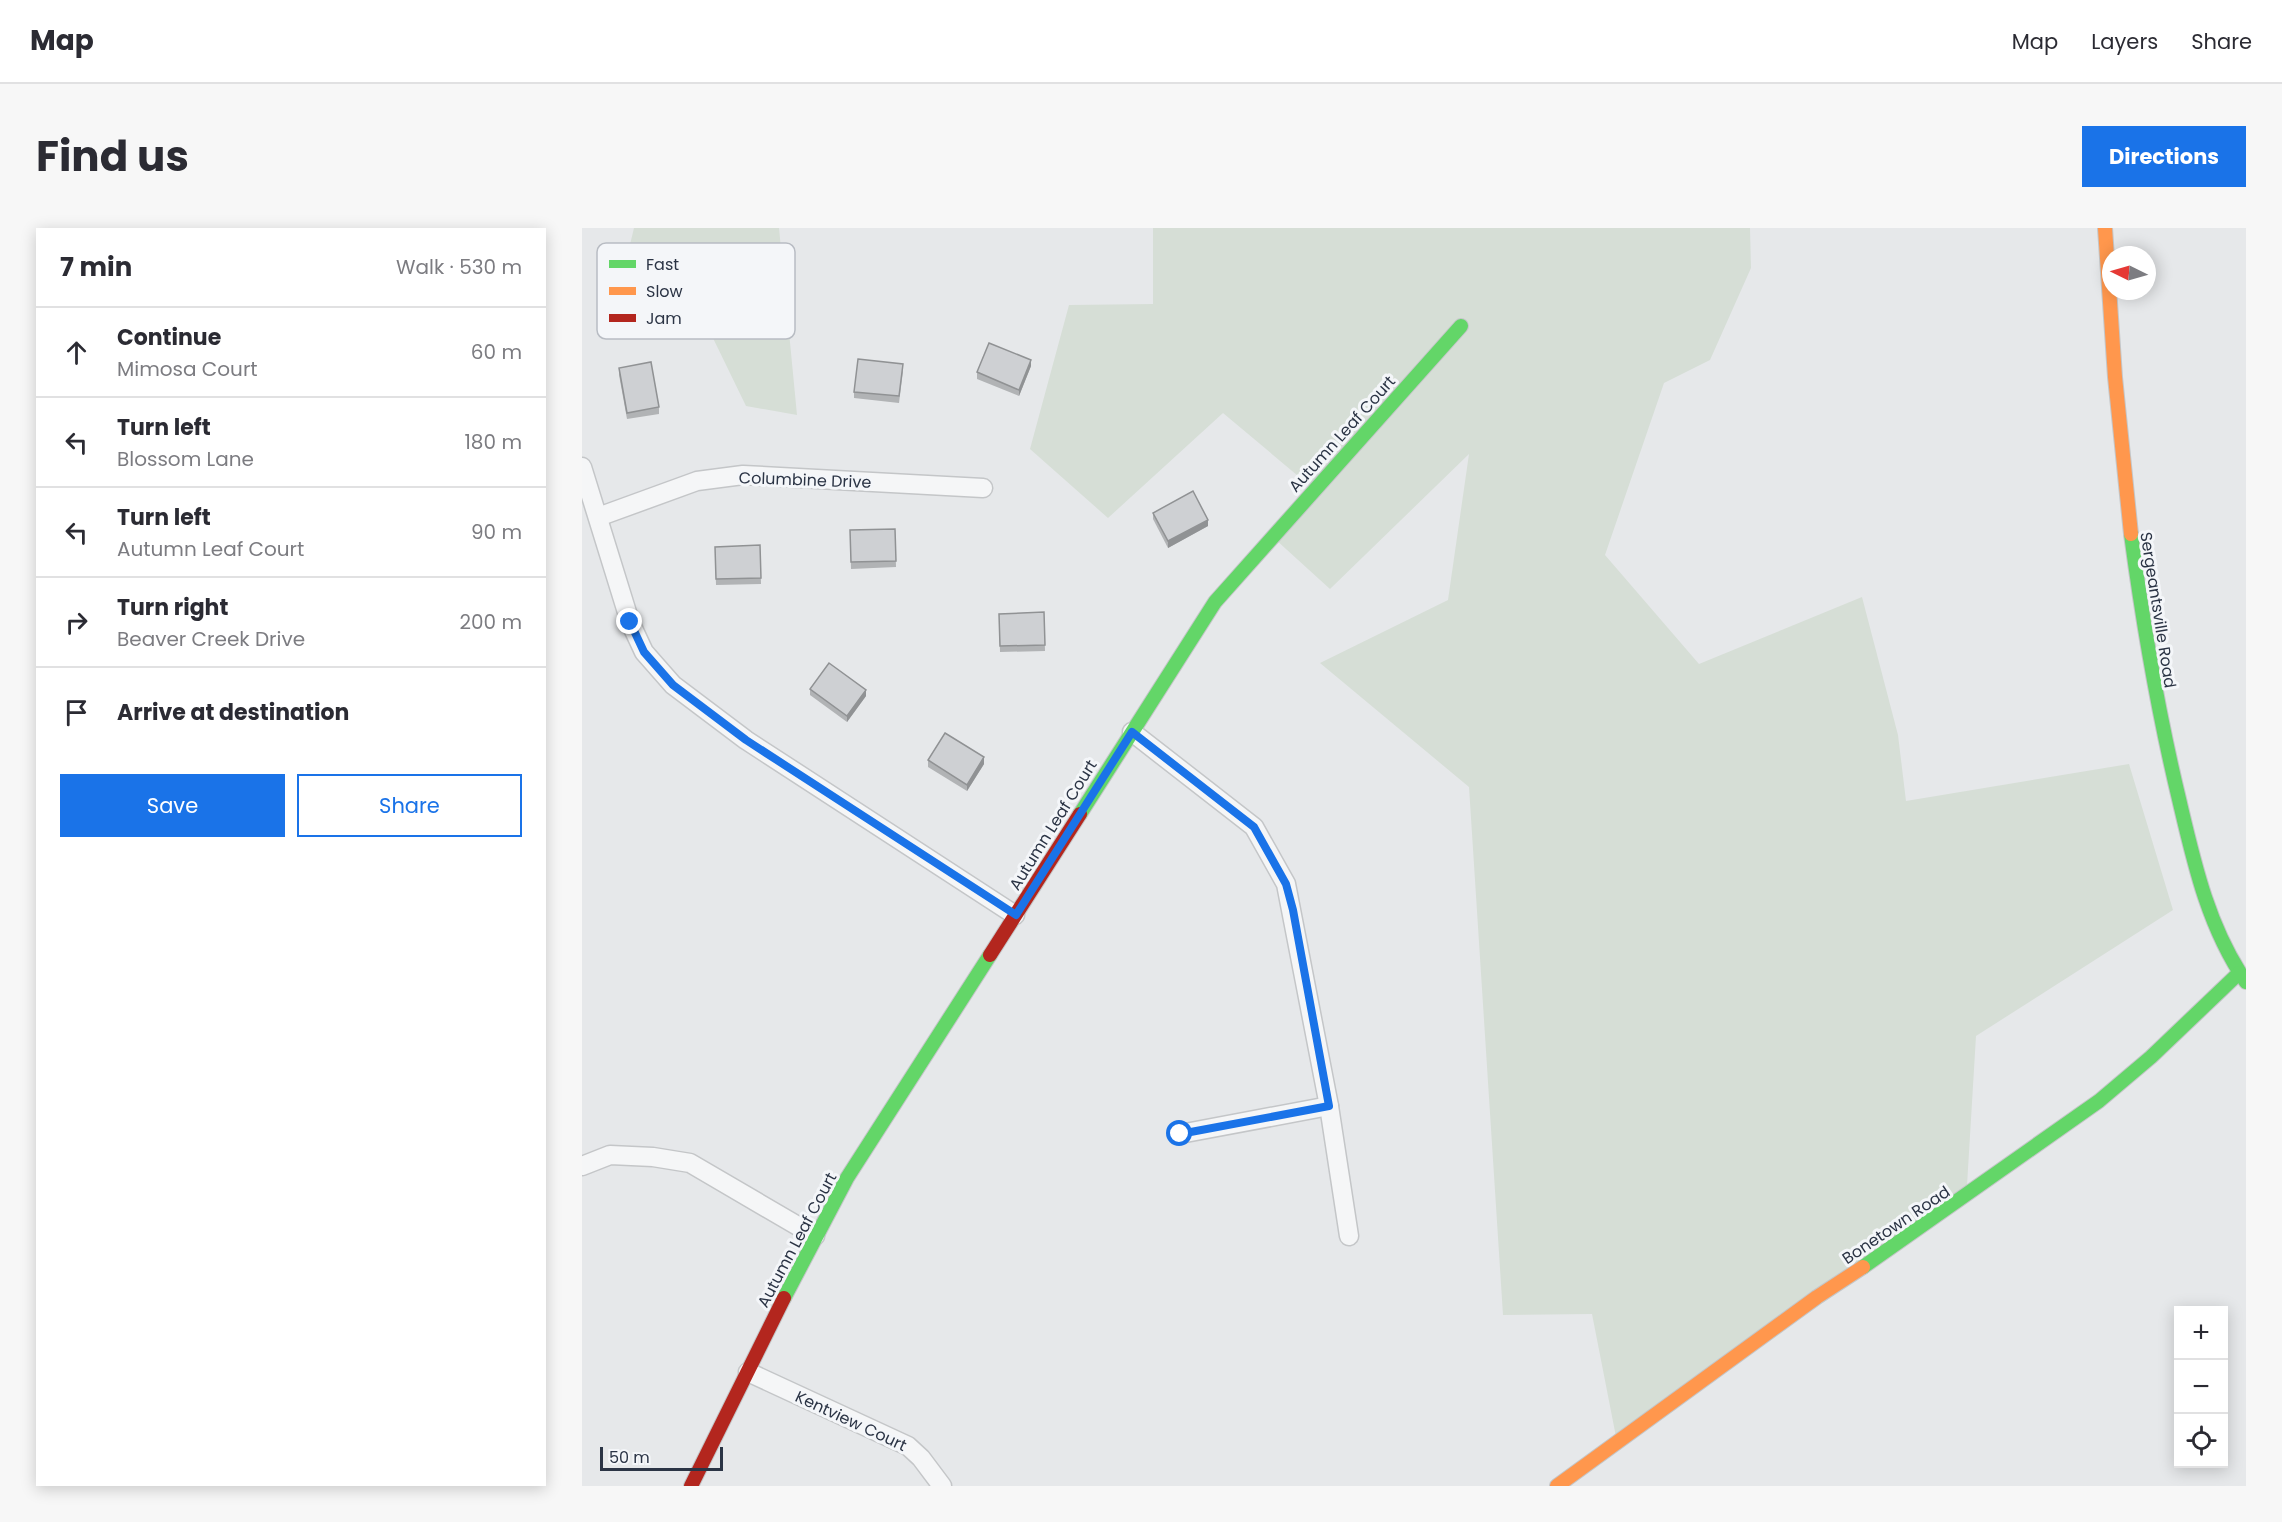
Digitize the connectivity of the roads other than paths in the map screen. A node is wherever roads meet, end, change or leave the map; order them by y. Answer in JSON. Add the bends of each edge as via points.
{"nodes":[{"id":1,"x":2105,"y":228,"type":"edge"},
{"id":2,"x":1461,"y":326,"type":"dead end"},
{"id":3,"x":582,"y":466,"type":"edge"},
{"id":4,"x":983,"y":488,"type":"dead end"},
{"id":5,"x":598,"y":517,"type":"junction"},
{"id":6,"x":1132,"y":732,"type":"junction"},
{"id":7,"x":1016,"y":915,"type":"junction"},
{"id":8,"x":2242,"y":977,"type":"edge"},
{"id":9,"x":1329,"y":1106,"type":"junction"},
{"id":10,"x":1180,"y":1134,"type":"dead end"},
{"id":11,"x":582,"y":1166,"type":"edge"},
{"id":12,"x":815,"y":1236,"type":"junction"},
{"id":13,"x":1349,"y":1236,"type":"dead end"},
{"id":14,"x":748,"y":1372,"type":"junction"},
{"id":15,"x":691,"y":1486,"type":"edge"},
{"id":16,"x":942,"y":1486,"type":"edge"},
{"id":17,"x":1557,"y":1486,"type":"edge"}],
"edges":[{"from":1,"to":8,"type":"street","name":"Sergeantsville Road","via":[[2125,500],[2150,671],[2178,800],[2205,897],[2216,930]]},
{"from":2,"to":6,"type":"street","name":"Autumn Leaf Court","via":[[1215,602]]},
{"from":3,"to":5,"type":"street"},
{"from":4,"to":5,"type":"street","name":"Columbine Drive","via":[[743,476],[697,481]]},
{"from":5,"to":7,"type":"street","via":[[630,622],[644,652],[673,685],[746,740]]},
{"from":6,"to":7,"type":"street","name":"Autumn Leaf Court"},
{"from":6,"to":9,"type":"street","via":[[1254,827],[1286,884]]},
{"from":7,"to":12,"type":"street","name":"Autumn Leaf Court","via":[[847,1179]]},
{"from":8,"to":17,"type":"street","name":"Bonetown Road","via":[[2098,1101],[1920,1229],[1817,1297]]},
{"from":9,"to":10,"type":"street"},
{"from":9,"to":13,"type":"street"},
{"from":11,"to":12,"type":"street","via":[[610,1155],[690,1163]]},
{"from":12,"to":14,"type":"street","name":"Autumn Leaf Court"},
{"from":14,"to":15,"type":"street","name":"Autumn Leaf Court"},
{"from":14,"to":16,"type":"street","name":"Kentview Court","via":[[908,1446]]}]}
